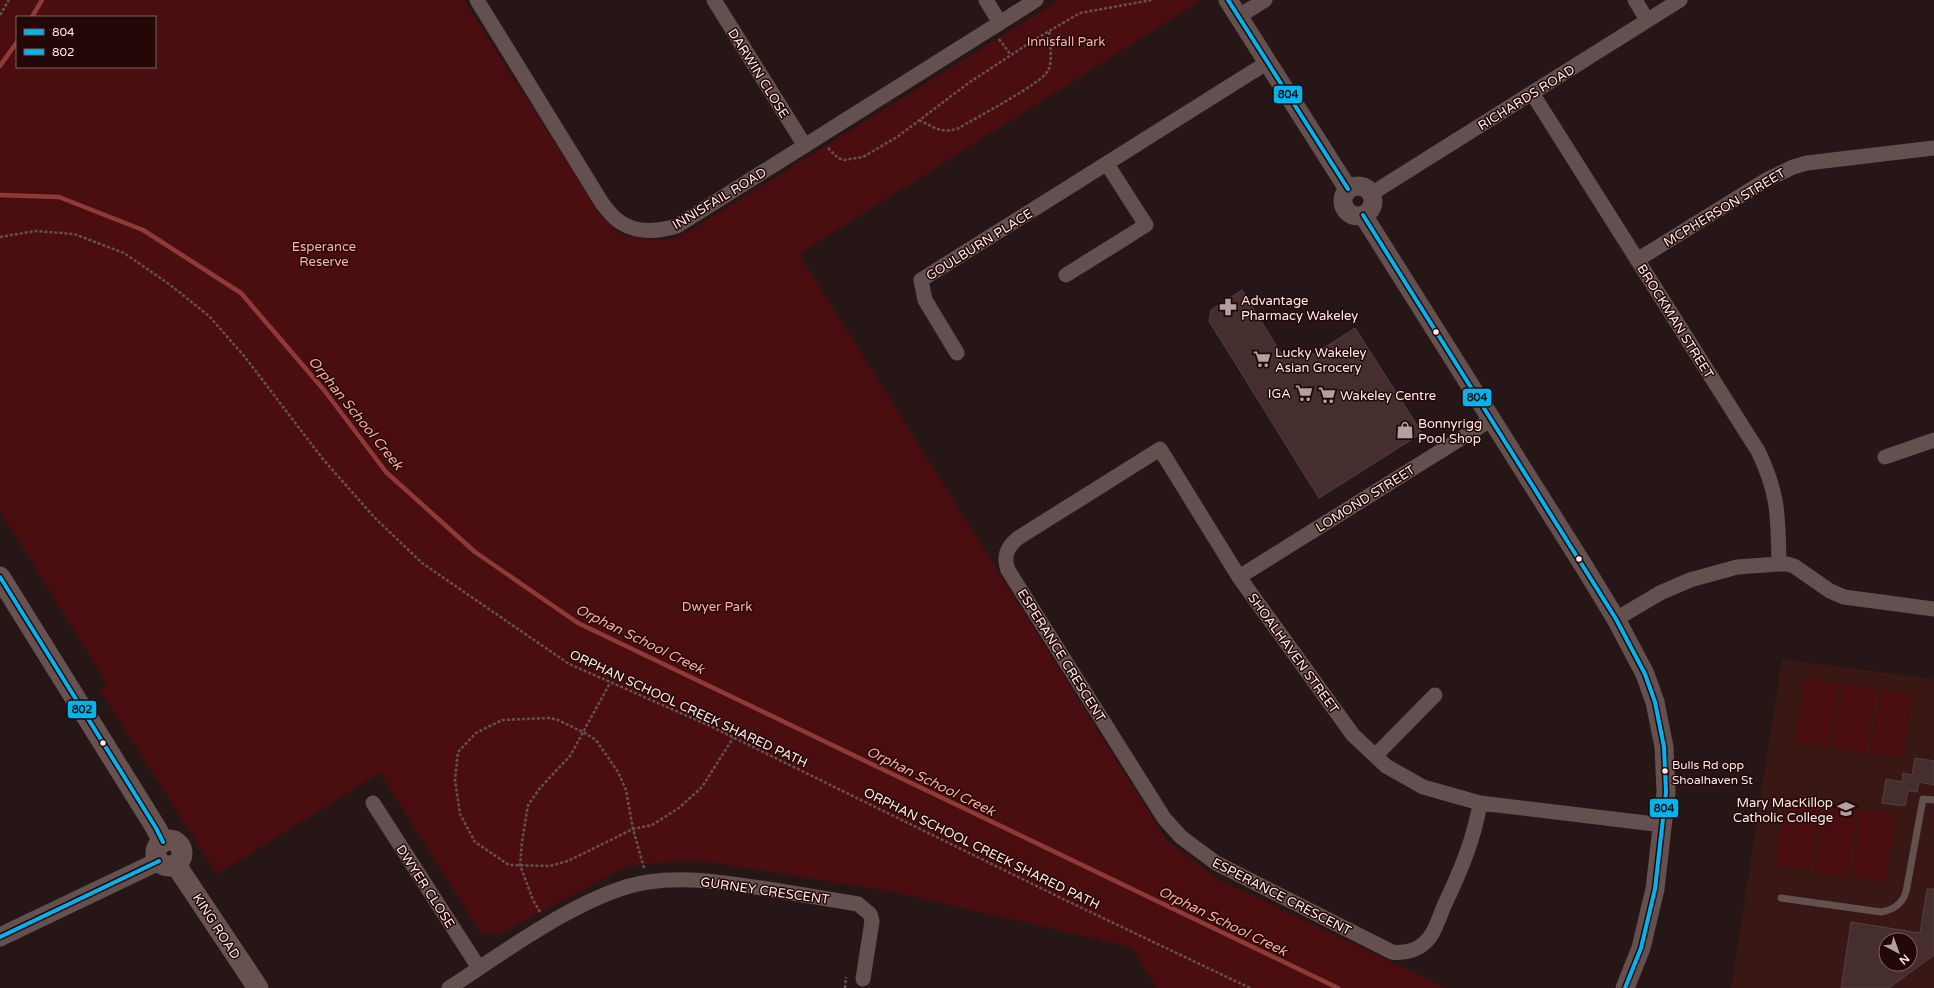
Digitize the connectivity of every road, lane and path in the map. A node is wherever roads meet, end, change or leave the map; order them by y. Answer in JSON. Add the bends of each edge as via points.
{"nodes":[{"id":1,"x":9,"y":0,"type":"edge"},
{"id":2,"x":477,"y":0,"type":"edge"},
{"id":3,"x":714,"y":0,"type":"edge"},
{"id":4,"x":986,"y":0,"type":"edge"},
{"id":5,"x":1036,"y":0,"type":"edge"},
{"id":6,"x":1152,"y":0,"type":"edge"},
{"id":7,"x":1228,"y":0,"type":"edge"},
{"id":8,"x":1265,"y":0,"type":"edge"},
{"id":9,"x":1635,"y":0,"type":"edge"},
{"id":10,"x":1680,"y":0,"type":"edge"},
{"id":11,"x":0,"y":15,"type":"edge"},
{"id":12,"x":1239,"y":16,"type":"junction"},
{"id":13,"x":1647,"y":20,"type":"junction"},
{"id":14,"x":1000,"y":23,"type":"junction"},
{"id":15,"x":1049,"y":31,"type":"junction"},
{"id":16,"x":1268,"y":62,"type":"junction"},
{"id":17,"x":1532,"y":93,"type":"junction"},
{"id":18,"x":919,"y":120,"type":"junction"},
{"id":19,"x":818,"y":137,"type":"junction"},
{"id":20,"x":805,"y":146,"type":"junction"},
{"id":21,"x":1934,"y":148,"type":"edge"},
{"id":22,"x":1107,"y":164,"type":"junction"},
{"id":23,"x":1348,"y":189,"type":"junction"},
{"id":24,"x":1371,"y":194,"type":"junction"},
{"id":25,"x":1363,"y":215,"type":"junction"},
{"id":26,"x":0,"y":237,"type":"edge"},
{"id":27,"x":1637,"y":260,"type":"junction"},
{"id":28,"x":1066,"y":276,"type":"dead end"},
{"id":29,"x":957,"y":354,"type":"dead end"},
{"id":30,"x":1492,"y":420,"type":"junction"},
{"id":31,"x":1934,"y":440,"type":"edge"},
{"id":32,"x":1885,"y":457,"type":"dead end"},
{"id":33,"x":1006,"y":553,"type":"joint"},
{"id":34,"x":1779,"y":564,"type":"junction"},
{"id":35,"x":0,"y":577,"type":"edge"},
{"id":36,"x":1239,"y":577,"type":"junction"},
{"id":37,"x":1934,"y":609,"type":"edge"},
{"id":38,"x":1616,"y":619,"type":"junction"},
{"id":39,"x":610,"y":683,"type":"junction"},
{"id":40,"x":1435,"y":695,"type":"dead end"},
{"id":41,"x":583,"y":732,"type":"junction"},
{"id":42,"x":733,"y":738,"type":"junction"},
{"id":43,"x":1375,"y":756,"type":"junction"},
{"id":44,"x":1934,"y":800,"type":"edge"},
{"id":45,"x":373,"y":803,"type":"dead end"},
{"id":46,"x":1480,"y":803,"type":"junction"},
{"id":47,"x":1663,"y":826,"type":"junction"},
{"id":48,"x":633,"y":829,"type":"junction"},
{"id":49,"x":166,"y":856,"type":"junction"},
{"id":50,"x":520,"y":865,"type":"junction"},
{"id":51,"x":647,"y":882,"type":"junction"},
{"id":52,"x":1781,"y":898,"type":"dead end"},
{"id":53,"x":548,"y":925,"type":"junction"},
{"id":54,"x":0,"y":937,"type":"edge"},
{"id":55,"x":479,"y":968,"type":"junction"},
{"id":56,"x":846,"y":977,"type":"dead end"},
{"id":57,"x":863,"y":980,"type":"dead end"},
{"id":58,"x":258,"y":988,"type":"edge"},
{"id":59,"x":449,"y":988,"type":"edge"},
{"id":60,"x":845,"y":988,"type":"edge"},
{"id":61,"x":1250,"y":988,"type":"edge"},
{"id":62,"x":1625,"y":988,"type":"edge"}],
"edges":[{"from":1,"to":11,"type":"path"},
{"from":2,"to":20,"type":"street","name":"INNISFAIL ROAD","via":[[602,203],[617,220],[627,225],[650,231],[677,226]]},
{"from":3,"to":20,"type":"street","name":"DARWIN CLOSE"},
{"from":4,"to":14,"type":"street"},
{"from":5,"to":14,"type":"street","name":"INNISFAIL ROAD"},
{"from":6,"to":15,"type":"path","via":[[1080,13]]},
{"from":7,"to":12,"type":"street"},
{"from":8,"to":12,"type":"street"},
{"from":9,"to":13,"type":"street"},
{"from":10,"to":13,"type":"street","name":"RICHARDS ROAD"},
{"from":12,"to":16,"type":"street"},
{"from":13,"to":17,"type":"street","name":"RICHARDS ROAD"},
{"from":14,"to":19,"type":"street","name":"INNISFAIL ROAD"},
{"from":15,"to":18,"type":"path","via":[[970,82]]},
{"from":15,"to":18,"type":"path","via":[[1048,71],[1037,82],[951,131],[944,132]]},
{"from":16,"to":22,"type":"street","name":"GOULBURN PLACE"},
{"from":16,"to":23,"type":"street"},
{"from":17,"to":24,"type":"street","name":"RICHARDS ROAD"},
{"from":17,"to":27,"type":"street","name":"BROCKMAN STREET"},
{"from":18,"to":19,"type":"path","via":[[897,138],[863,157],[844,160],[838,158]]},
{"from":19,"to":20,"type":"street","name":"INNISFAIL ROAD"},
{"from":21,"to":27,"type":"street","name":"MCPHERSON STREET","via":[[1807,163],[1793,167],[1766,180]]},
{"from":22,"to":28,"type":"street","via":[[1146,225]]},
{"from":22,"to":29,"type":"street","name":"GOULBURN PLACE","via":[[921,280],[925,300]]},
{"from":23,"to":24,"type":"street","via":[[1361,186]]},
{"from":23,"to":25,"type":"street","via":[[1343,197],[1344,206],[1350,214]]},
{"from":24,"to":25,"type":"street","via":[[1373,204]]},
{"from":25,"to":30,"type":"street"},
{"from":26,"to":39,"type":"path","name":"ORPHAN SCHOOL CREEK SHARED PATH","via":[[35,231],[74,234],[124,253],[169,284],[209,316],[245,356],[322,458],[375,518],[422,563],[569,664]]},
{"from":27,"to":34,"type":"street","name":"BROCKMAN STREET","via":[[1764,464],[1777,506]]},
{"from":30,"to":36,"type":"street","name":"LOMOND STREET"},
{"from":30,"to":38,"type":"street"},
{"from":31,"to":32,"type":"street"},
{"from":33,"to":36,"type":"street","name":"SHOALHAVEN STREET","via":[[1018,538],[1160,449]]},
{"from":33,"to":46,"type":"street","name":"ESPERANCE CRESCENT","via":[[1008,570],[1164,818],[1181,837],[1202,854],[1231,872],[1392,952],[1414,950],[1430,936],[1460,872],[1472,842]]},
{"from":34,"to":37,"type":"street","via":[[1787,564],[1802,571],[1830,591],[1844,597]]},
{"from":34,"to":38,"type":"street","via":[[1737,567],[1690,580]]},
{"from":35,"to":49,"type":"main road","name":"KING ROAD","via":[[152,822]]},
{"from":36,"to":43,"type":"street","name":"SHOALHAVEN STREET","via":[[1353,735]]},
{"from":38,"to":47,"type":"street","via":[[1645,674],[1654,702],[1664,747],[1666,792]]},
{"from":39,"to":41,"type":"path"},
{"from":39,"to":42,"type":"path","name":"ORPHAN SCHOOL CREEK SHARED PATH"},
{"from":40,"to":43,"type":"street"},
{"from":41,"to":48,"type":"path","via":[[596,740],[618,772],[626,790]]},
{"from":41,"to":50,"type":"path","via":[[570,756],[528,805]]},
{"from":41,"to":50,"type":"path","via":[[549,718],[502,720],[476,732],[458,752],[455,780],[460,814],[475,842],[509,865]]},
{"from":42,"to":48,"type":"path","via":[[702,787],[679,808],[652,825]]},
{"from":42,"to":61,"type":"path","name":"ORPHAN SCHOOL CREEK SHARED PATH"},
{"from":43,"to":46,"type":"street","name":"SHOALHAVEN STREET","via":[[1386,766],[1423,787]]},
{"from":44,"to":52,"type":"lane","via":[[1923,799],[1906,892],[1895,908],[1881,912]]},
{"from":45,"to":55,"type":"street","name":"DWYER CLOSE"},
{"from":46,"to":47,"type":"street","name":"SHOALHAVEN STREET"},
{"from":47,"to":62,"type":"street","via":[[1655,889],[1641,948]]},
{"from":48,"to":50,"type":"path","via":[[568,861],[550,866]]},
{"from":48,"to":51,"type":"path"},
{"from":49,"to":54,"type":"street"},
{"from":49,"to":58,"type":"main road","name":"KING ROAD"},
{"from":50,"to":53,"type":"path","via":[[533,900]]},
{"from":51,"to":53,"type":"street","name":"GURNEY CRESCENT","via":[[592,901]]},
{"from":51,"to":57,"type":"street","name":"GURNEY CRESCENT","via":[[707,880],[858,904],[870,914],[872,921]]},
{"from":53,"to":55,"type":"street","name":"GURNEY CRESCENT"},
{"from":55,"to":59,"type":"street","name":"GURNEY CRESCENT"},
{"from":56,"to":60,"type":"path"}]}
